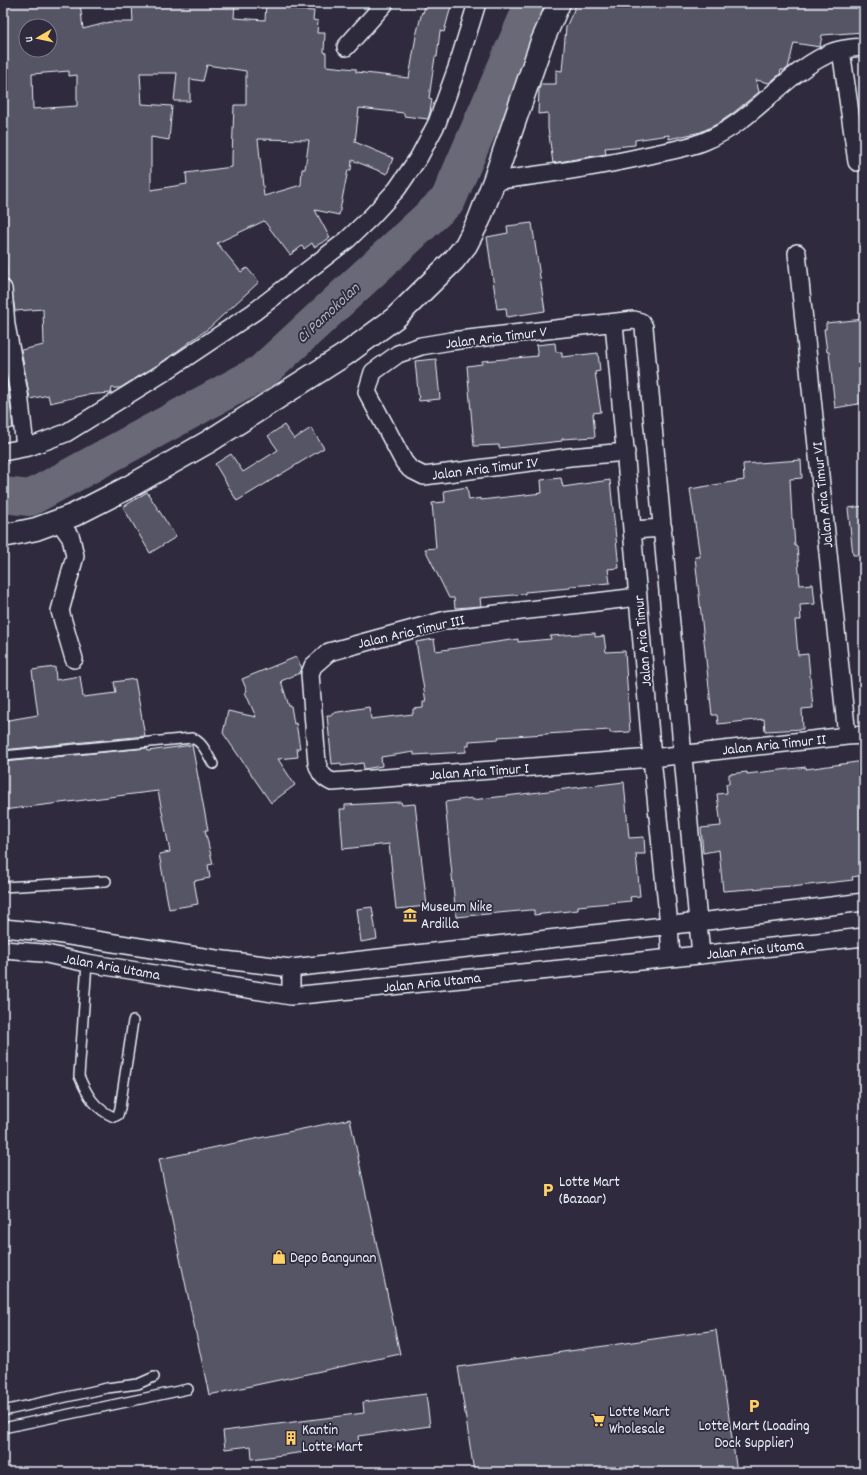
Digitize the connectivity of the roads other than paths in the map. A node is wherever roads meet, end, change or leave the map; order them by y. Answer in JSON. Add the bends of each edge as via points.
{"nodes":[{"id":1,"x":386,"y":3,"type":"edge"},
{"id":2,"x":477,"y":3,"type":"edge"},
{"id":3,"x":559,"y":3,"type":"edge"},
{"id":4,"x":864,"y":46,"type":"edge"},
{"id":5,"x":346,"y":47,"type":"dead end"},
{"id":6,"x":841,"y":50,"type":"junction"},
{"id":7,"x":857,"y":162,"type":"dead end"},
{"id":8,"x":494,"y":181,"type":"junction"},
{"id":9,"x":797,"y":253,"type":"dead end"},
{"id":10,"x":3,"y":289,"type":"edge"},
{"id":11,"x":614,"y":323,"type":"junction"},
{"id":12,"x":644,"y":327,"type":"joint"},
{"id":13,"x":367,"y":392,"type":"joint"},
{"id":14,"x":26,"y":448,"type":"junction"},
{"id":15,"x":3,"y":452,"type":"edge"},
{"id":16,"x":626,"y":452,"type":"junction"},
{"id":17,"x":58,"y":521,"type":"junction"},
{"id":18,"x":662,"y":528,"type":"junction"},
{"id":19,"x":632,"y":530,"type":"junction"},
{"id":20,"x":3,"y":536,"type":"edge"},
{"id":21,"x":638,"y":597,"type":"junction"},
{"id":22,"x":74,"y":659,"type":"dead end"},
{"id":23,"x":864,"y":735,"type":"edge"},
{"id":24,"x":847,"y":736,"type":"junction"},
{"id":25,"x":683,"y":754,"type":"junction"},
{"id":26,"x":3,"y":756,"type":"edge"},
{"id":27,"x":652,"y":758,"type":"junction"},
{"id":28,"x":213,"y":764,"type":"dead end"},
{"id":29,"x":317,"y":764,"type":"joint"},
{"id":30,"x":106,"y":881,"type":"dead end"},
{"id":31,"x":3,"y":887,"type":"edge"},
{"id":32,"x":864,"y":902,"type":"edge"},
{"id":33,"x":699,"y":922,"type":"junction"},
{"id":34,"x":669,"y":925,"type":"junction"},
{"id":35,"x":3,"y":928,"type":"edge"},
{"id":36,"x":44,"y":932,"type":"junction"},
{"id":37,"x":864,"y":937,"type":"edge"},
{"id":38,"x":3,"y":950,"type":"edge"},
{"id":39,"x":42,"y":953,"type":"junction"},
{"id":40,"x":701,"y":955,"type":"junction"},
{"id":41,"x":671,"y":958,"type":"junction"},
{"id":42,"x":87,"y":963,"type":"junction"},
{"id":43,"x":291,"y":968,"type":"junction"},
{"id":44,"x":291,"y":996,"type":"junction"},
{"id":45,"x":133,"y":1021,"type":"dead end"},
{"id":46,"x":154,"y":1377,"type":"dead end"},
{"id":47,"x":188,"y":1389,"type":"dead end"},
{"id":48,"x":3,"y":1410,"type":"edge"},
{"id":49,"x":3,"y":1428,"type":"edge"}],
"edges":[{"from":1,"to":5,"type":"street"},
{"from":2,"to":14,"type":"street","via":[[437,123],[419,157],[397,189],[372,216],[347,240],[254,312],[66,433]]},
{"from":3,"to":8,"type":"street","via":[[540,44]]},
{"from":4,"to":6,"type":"street"},
{"from":6,"to":7,"type":"street"},
{"from":6,"to":8,"type":"street","via":[[827,54],[807,66],[752,112],[706,141],[606,165]]},
{"from":8,"to":17,"type":"street","via":[[466,245],[395,318],[346,354],[208,442],[74,516]]},
{"from":9,"to":24,"type":"street","name":"Jalan Aria Timur VI"},
{"from":10,"to":14,"type":"street","via":[[6,324]]},
{"from":11,"to":12,"type":"street","name":"Jalan Aria Timur V","via":[[634,320]]},
{"from":11,"to":13,"type":"street","name":"Jalan Aria Timur V","via":[[421,346],[398,354],[373,372]]},
{"from":11,"to":16,"type":"street","name":"Jalan Aria Timur"},
{"from":12,"to":18,"type":"street","name":"Jalan Aria Timur"},
{"from":13,"to":16,"type":"street","name":"Jalan Aria Timur IV","via":[[404,462],[410,469],[424,476]]},
{"from":14,"to":15,"type":"street"},
{"from":16,"to":19,"type":"street","name":"Jalan Aria Timur"},
{"from":17,"to":20,"type":"street"},
{"from":17,"to":22,"type":"street","via":[[71,538],[75,556],[60,611]]},
{"from":18,"to":19,"type":"street"},
{"from":18,"to":25,"type":"street","name":"Jalan Aria Timur"},
{"from":19,"to":21,"type":"street","name":"Jalan Aria Timur"},
{"from":21,"to":27,"type":"street","name":"Jalan Aria Timur"},
{"from":21,"to":29,"type":"street","name":"Jalan Aria Timur III","via":[[446,620],[329,652],[313,666],[310,674]]},
{"from":23,"to":24,"type":"street","name":"Jalan Aria Timur II"},
{"from":24,"to":25,"type":"street","name":"Jalan Aria Timur II"},
{"from":25,"to":27,"type":"street","name":"Jalan Aria Timur II"},
{"from":25,"to":33,"type":"street","name":"Jalan Aria Timur"},
{"from":26,"to":28,"type":"lane","via":[[192,738],[201,743]]},
{"from":27,"to":29,"type":"street","name":"Jalan Aria Timur I","via":[[332,782],[325,778]]},
{"from":27,"to":34,"type":"street","name":"Jalan Aria Timur"},
{"from":30,"to":31,"type":"lane"},
{"from":32,"to":33,"type":"street","name":"Jalan Aria Utama"},
{"from":33,"to":34,"type":"street","name":"Jalan Aria Utama"},
{"from":33,"to":40,"type":"street","name":"Jalan Aria Timur"},
{"from":34,"to":41,"type":"street","name":"Jalan Aria Timur"},
{"from":34,"to":43,"type":"street","name":"Jalan Aria Utama"},
{"from":35,"to":36,"type":"street","name":"Jalan Aria Utama"},
{"from":36,"to":39,"type":"street"},
{"from":36,"to":43,"type":"street","name":"Jalan Aria Utama"},
{"from":37,"to":40,"type":"street","name":"Jalan Aria Utama"},
{"from":38,"to":39,"type":"street","name":"Jalan Aria Utama"},
{"from":39,"to":42,"type":"street","name":"Jalan Aria Utama"},
{"from":40,"to":41,"type":"street","name":"Jalan Aria Utama"},
{"from":41,"to":44,"type":"street","name":"Jalan Aria Utama"},
{"from":42,"to":44,"type":"street","name":"Jalan Aria Utama"},
{"from":42,"to":45,"type":"lane","via":[[79,1076],[86,1094],[94,1105],[105,1114],[114,1117],[118,1115],[120,1108]]},
{"from":43,"to":44,"type":"street"},
{"from":46,"to":48,"type":"lane","via":[[138,1384]]},
{"from":47,"to":49,"type":"lane"}]}
